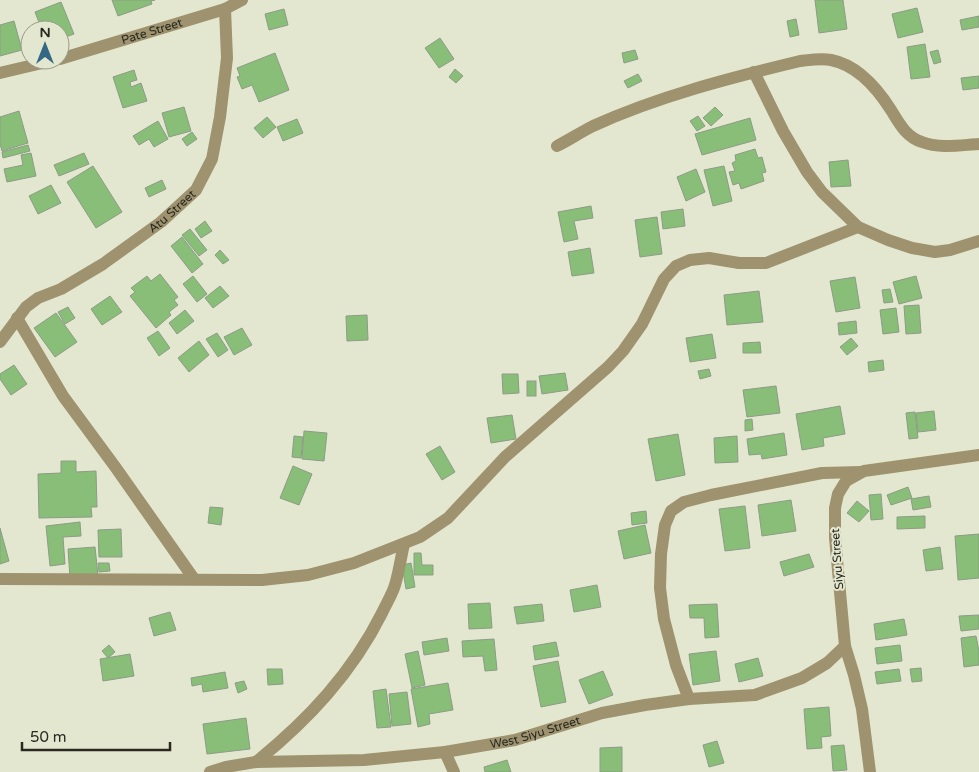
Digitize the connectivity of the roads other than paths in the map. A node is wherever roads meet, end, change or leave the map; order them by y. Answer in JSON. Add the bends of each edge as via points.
{"nodes":[{"id":1,"x":242,"y":0,"type":"edge"},
{"id":2,"x":225,"y":9,"type":"junction"},
{"id":3,"x":70,"y":56,"type":"edge"},
{"id":4,"x":20,"y":69,"type":"edge"},
{"id":5,"x":754,"y":72,"type":"junction"},
{"id":6,"x":0,"y":74,"type":"edge"},
{"id":7,"x":979,"y":144,"type":"edge"},
{"id":8,"x":557,"y":146,"type":"dead end"},
{"id":9,"x":858,"y":227,"type":"junction"},
{"id":10,"x":979,"y":241,"type":"edge"},
{"id":11,"x":17,"y":318,"type":"junction"},
{"id":12,"x":1,"y":341,"type":"edge"},
{"id":13,"x":979,"y":455,"type":"edge"},
{"id":14,"x":864,"y":472,"type":"junction"},
{"id":15,"x":404,"y":544,"type":"junction"},
{"id":16,"x":0,"y":579,"type":"edge"},
{"id":17,"x":194,"y":579,"type":"junction"},
{"id":18,"x":845,"y":646,"type":"junction"},
{"id":19,"x":689,"y":699,"type":"junction"},
{"id":20,"x":445,"y":752,"type":"junction"},
{"id":21,"x":256,"y":762,"type":"junction"},
{"id":22,"x":210,"y":772,"type":"edge"},
{"id":23,"x":454,"y":772,"type":"edge"},
{"id":24,"x":870,"y":772,"type":"edge"}],
"edges":[{"from":1,"to":2,"type":"street","name":"Pate Street"},
{"from":2,"to":3,"type":"street","name":"Pate Street"},
{"from":2,"to":11,"type":"street","name":"Atu Street","via":[[227,58],[220,117],[212,159],[196,190],[161,222],[103,264],[38,298]]},
{"from":4,"to":6,"type":"street"},
{"from":5,"to":7,"type":"street","via":[[800,61],[831,60],[849,66],[868,80],[905,132],[921,142],[942,146]]},
{"from":5,"to":8,"type":"street","via":[[636,108],[592,126]]},
{"from":5,"to":9,"type":"street","via":[[807,172],[822,192]]},
{"from":9,"to":10,"type":"street","via":[[912,248],[935,252]]},
{"from":9,"to":15,"type":"street","via":[[766,263],[709,258],[690,260],[676,266],[664,279],[642,324],[608,367],[505,457],[448,518]]},
{"from":11,"to":12,"type":"street","name":"Atu Street"},
{"from":11,"to":17,"type":"street","via":[[63,396]]},
{"from":13,"to":14,"type":"street","name":"Siyu Street"},
{"from":14,"to":18,"type":"street","name":"Siyu Street","via":[[846,481],[838,494],[835,508],[834,538]]},
{"from":14,"to":19,"type":"street","via":[[822,474],[718,493],[684,502],[671,511],[663,534],[660,588],[676,665]]},
{"from":15,"to":17,"type":"street","via":[[354,563],[308,575],[262,580]]},
{"from":15,"to":21,"type":"street","via":[[395,586],[355,660],[305,720]]},
{"from":16,"to":17,"type":"street"},
{"from":18,"to":19,"type":"street","name":"West Siyu Street","via":[[827,663],[802,678],[754,696]]},
{"from":18,"to":24,"type":"street","name":"Siyu Street","via":[[862,710]]},
{"from":19,"to":20,"type":"street","name":"West Siyu Street","via":[[602,713],[515,740]]},
{"from":20,"to":21,"type":"street","name":"West Siyu Street","via":[[364,760]]},
{"from":20,"to":23,"type":"street"},
{"from":21,"to":22,"type":"street","name":"West Siyu Street"}]}
